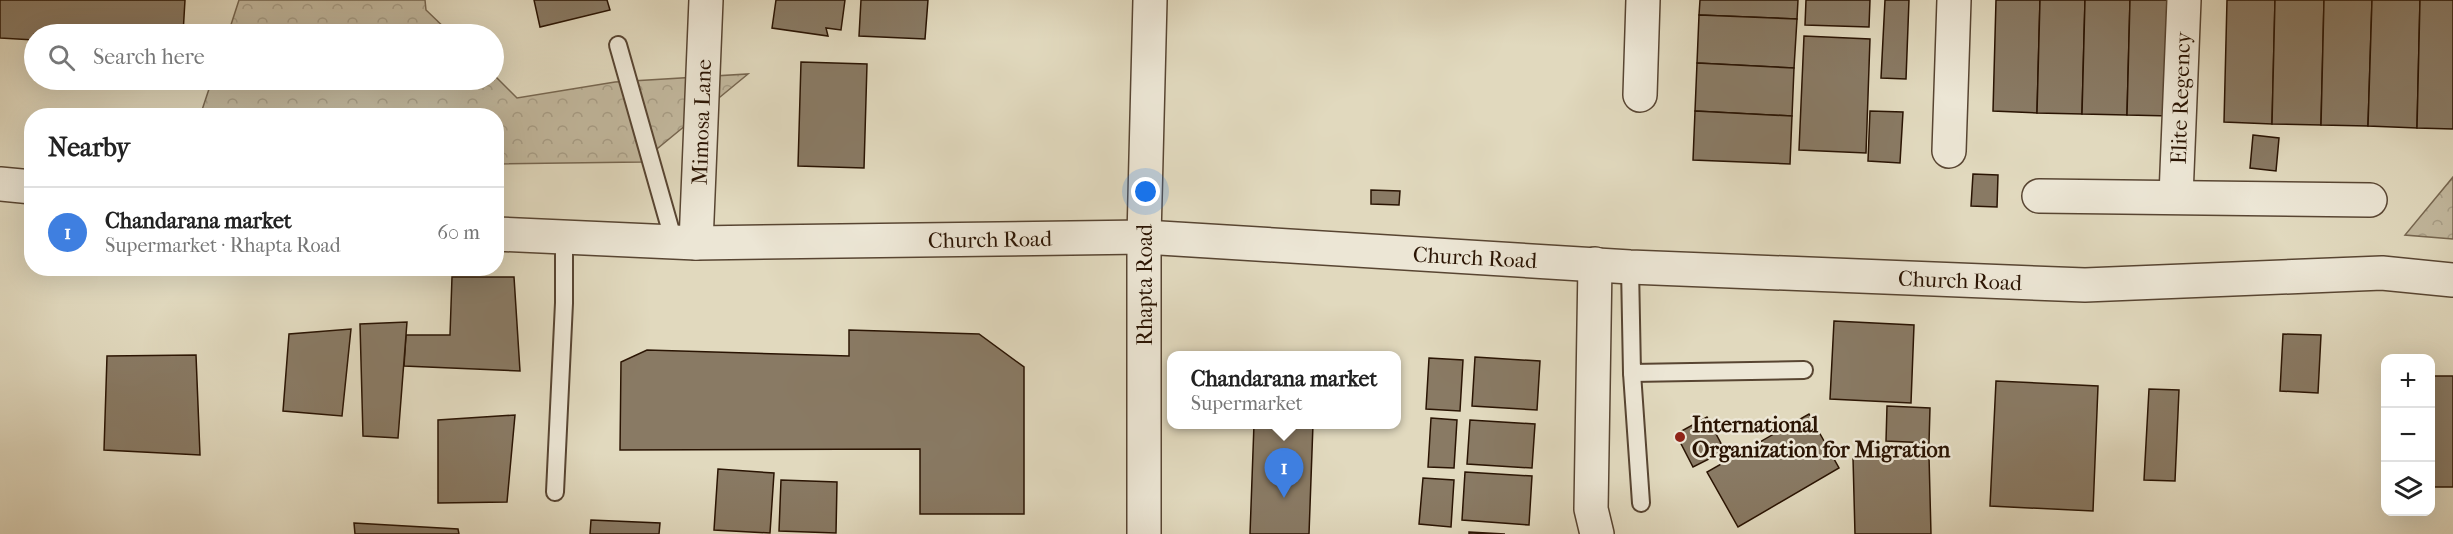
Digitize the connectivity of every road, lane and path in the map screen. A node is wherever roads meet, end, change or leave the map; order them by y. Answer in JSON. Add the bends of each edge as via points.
{"nodes":[{"id":1,"x":706,"y":0,"type":"edge"},
{"id":2,"x":1150,"y":0,"type":"edge"},
{"id":3,"x":1643,"y":0,"type":"edge"},
{"id":4,"x":1954,"y":0,"type":"edge"},
{"id":5,"x":2184,"y":0,"type":"edge"},
{"id":6,"x":618,"y":45,"type":"dead end"},
{"id":7,"x":1641,"y":95,"type":"dead end"},
{"id":8,"x":1949,"y":151,"type":"dead end"},
{"id":9,"x":0,"y":184,"type":"edge"},
{"id":10,"x":24,"y":187,"type":"edge"},
{"id":11,"x":2039,"y":196,"type":"dead end"},
{"id":12,"x":2176,"y":196,"type":"junction"},
{"id":13,"x":2370,"y":200,"type":"dead end"},
{"id":14,"x":504,"y":234,"type":"edge"},
{"id":15,"x":564,"y":237,"type":"junction"},
{"id":16,"x":1144,"y":237,"type":"junction"},
{"id":17,"x":685,"y":243,"type":"junction"},
{"id":18,"x":1595,"y":264,"type":"junction"},
{"id":19,"x":1630,"y":267,"type":"junction"},
{"id":20,"x":2453,"y":280,"type":"edge"},
{"id":21,"x":1804,"y":370,"type":"dead end"},
{"id":22,"x":1632,"y":373,"type":"junction"},
{"id":23,"x":555,"y":492,"type":"dead end"},
{"id":24,"x":1641,"y":503,"type":"dead end"},
{"id":25,"x":1144,"y":534,"type":"edge"},
{"id":26,"x":1597,"y":534,"type":"edge"}],
"edges":[{"from":1,"to":17,"type":"street","name":"Mimosa Lane"},
{"from":2,"to":16,"type":"street","name":"Rhapta Road"},
{"from":3,"to":7,"type":"street"},
{"from":4,"to":8,"type":"street"},
{"from":5,"to":12,"type":"street","name":"Elite Regency"},
{"from":6,"to":17,"type":"lane"},
{"from":9,"to":10,"type":"street"},
{"from":11,"to":12,"type":"street","name":"Elite Regency"},
{"from":12,"to":13,"type":"street","name":"Elite Regency"},
{"from":14,"to":15,"type":"street","name":"Church Road"},
{"from":15,"to":17,"type":"street","name":"Church Road"},
{"from":15,"to":23,"type":"lane"},
{"from":16,"to":17,"type":"street","name":"Church Road"},
{"from":16,"to":18,"type":"street","name":"Church Road"},
{"from":16,"to":25,"type":"street","name":"Rhapta Road"},
{"from":18,"to":19,"type":"street","name":"Church Road"},
{"from":18,"to":26,"type":"street","via":[[1591,509]]},
{"from":19,"to":20,"type":"street","name":"Church Road","via":[[2085,285],[2382,273]]},
{"from":19,"to":22,"type":"lane"},
{"from":21,"to":22,"type":"lane"},
{"from":22,"to":24,"type":"lane"}]}
